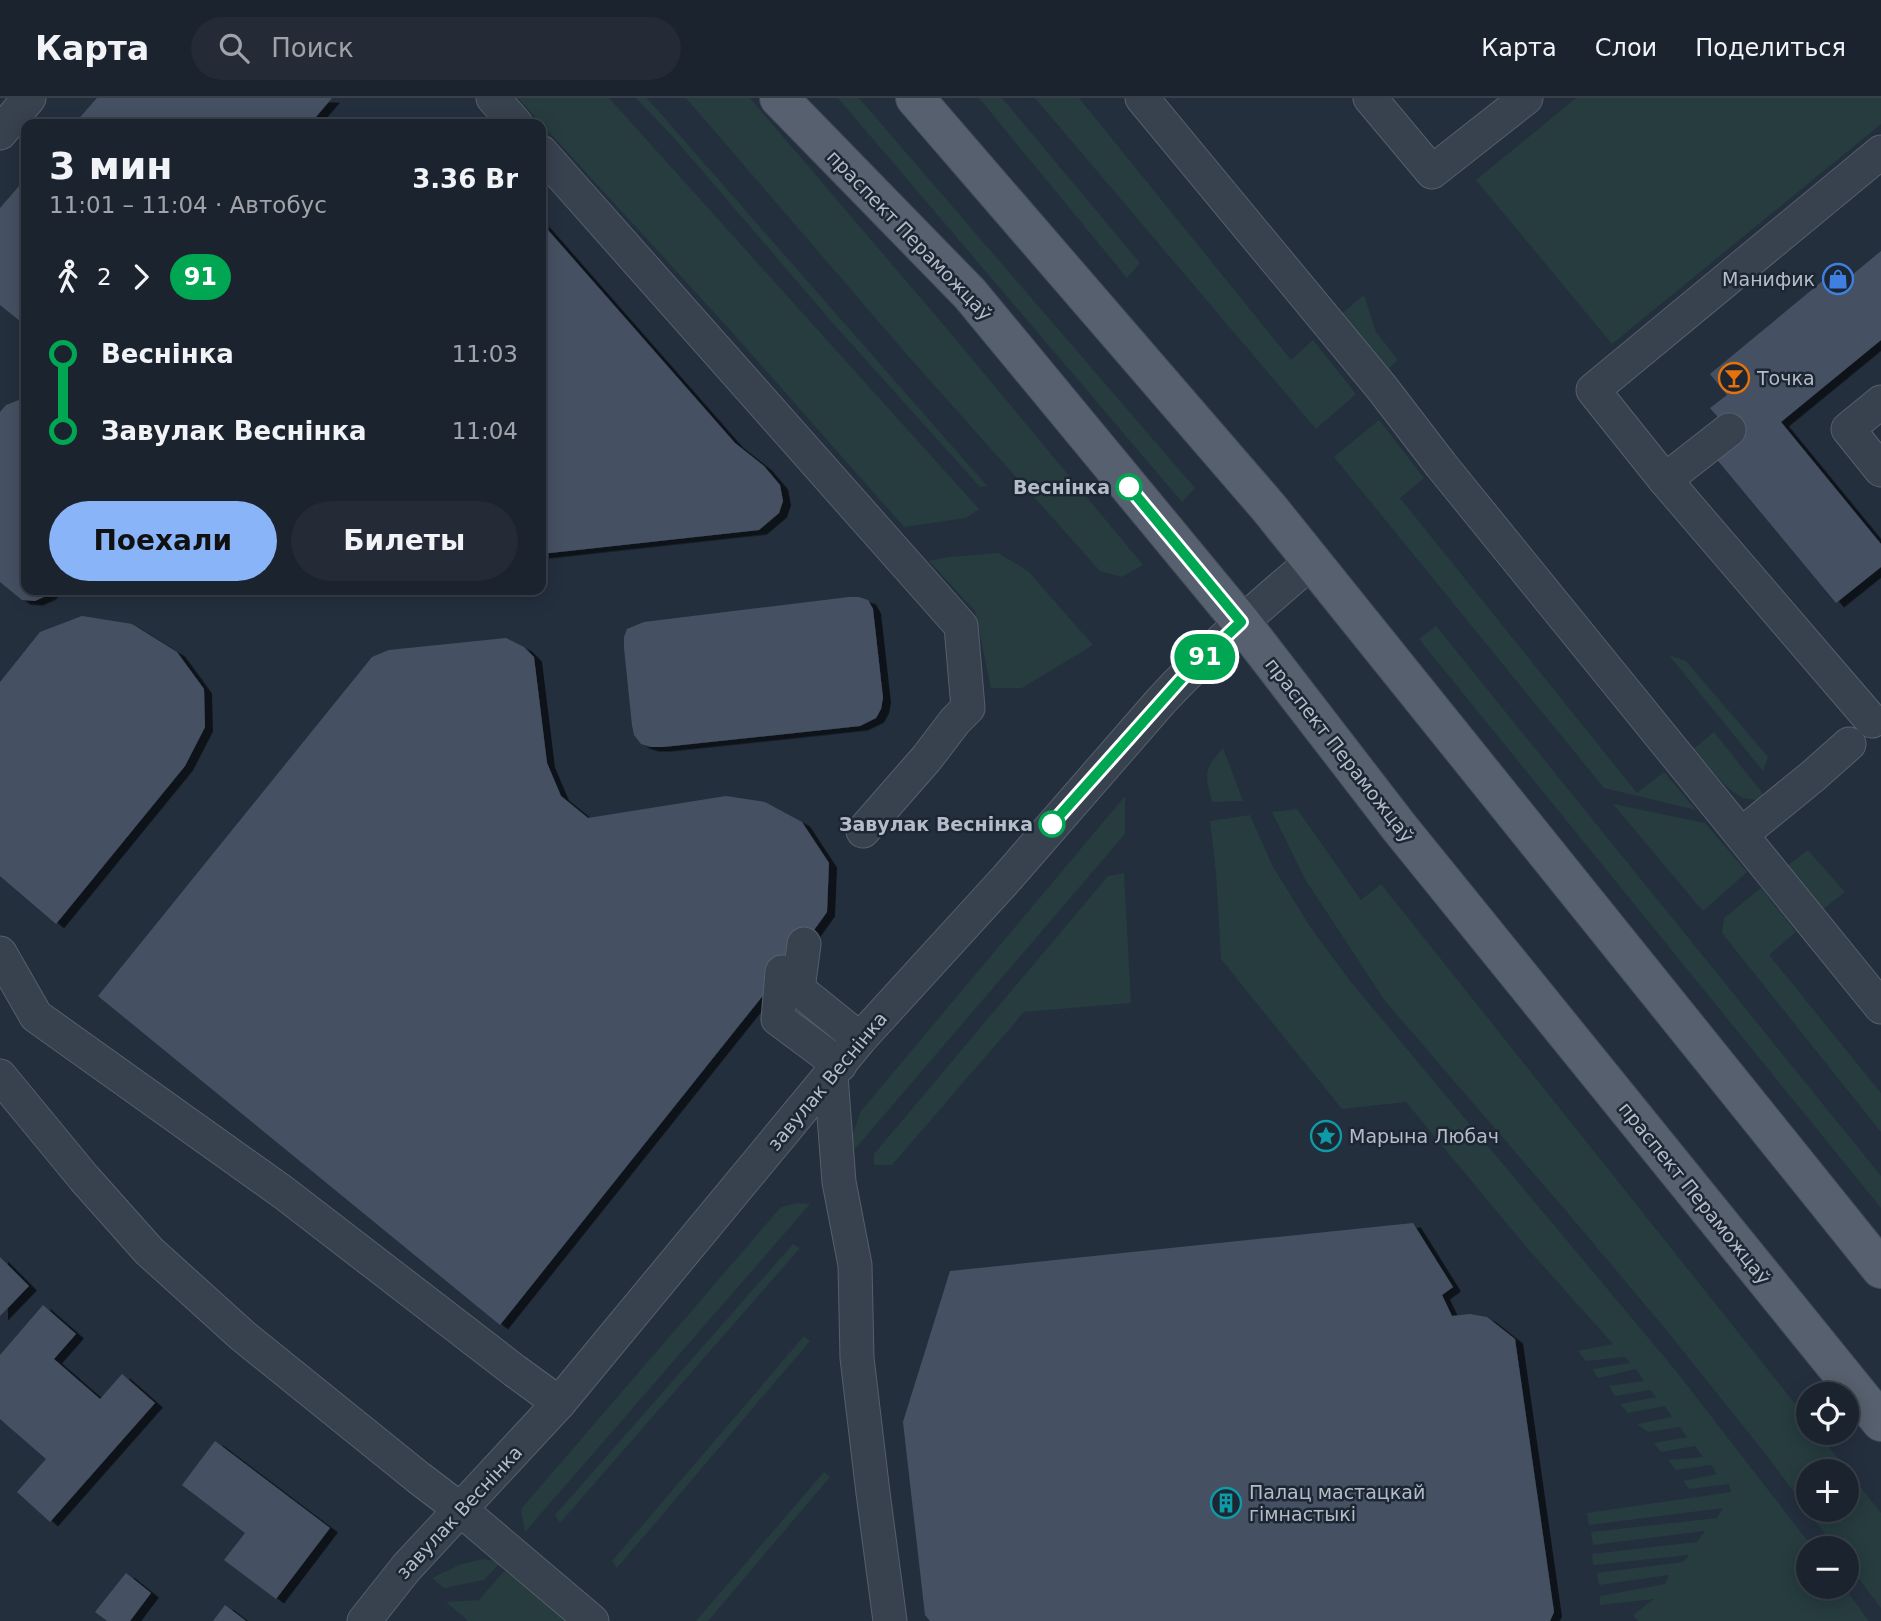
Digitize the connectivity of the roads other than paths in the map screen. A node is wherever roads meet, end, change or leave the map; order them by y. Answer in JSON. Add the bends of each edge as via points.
{"nodes":[{"id":1,"x":29,"y":98,"type":"edge"},
{"id":2,"x":493,"y":98,"type":"edge"},
{"id":3,"x":779,"y":98,"type":"edge"},
{"id":4,"x":915,"y":98,"type":"edge"},
{"id":5,"x":1142,"y":98,"type":"edge"},
{"id":6,"x":1370,"y":98,"type":"edge"},
{"id":7,"x":1526,"y":98,"type":"edge"},
{"id":8,"x":512,"y":119,"type":"edge"},
{"id":9,"x":0,"y":133,"type":"edge"},
{"id":10,"x":1881,"y":152,"type":"edge"},
{"id":11,"x":546,"y":158,"type":"edge"},
{"id":12,"x":1881,"y":402,"type":"edge"},
{"id":13,"x":1729,"y":430,"type":"dead end"},
{"id":14,"x":1881,"y":470,"type":"edge"},
{"id":15,"x":1665,"y":480,"type":"junction"},
{"id":16,"x":1311,"y":562,"type":"junction"},
{"id":17,"x":1241,"y":622,"type":"junction"},
{"id":18,"x":1878,"y":716,"type":"edge"},
{"id":19,"x":1849,"y":744,"type":"dead end"},
{"id":20,"x":863,"y":831,"type":"dead end"},
{"id":21,"x":1742,"y":834,"type":"junction"},
{"id":22,"x":804,"y":944,"type":"dead end"},
{"id":23,"x":0,"y":953,"type":"edge"},
{"id":24,"x":782,"y":972,"type":"dead end"},
{"id":25,"x":1881,"y":1007,"type":"edge"},
{"id":26,"x":860,"y":1039,"type":"junction"},
{"id":27,"x":835,"y":1071,"type":"junction"},
{"id":28,"x":0,"y":1076,"type":"edge"},
{"id":29,"x":1881,"y":1269,"type":"edge"},
{"id":30,"x":559,"y":1403,"type":"junction"},
{"id":31,"x":1881,"y":1422,"type":"edge"},
{"id":32,"x":461,"y":1510,"type":"junction"},
{"id":33,"x":364,"y":1621,"type":"edge"},
{"id":34,"x":592,"y":1621,"type":"edge"},
{"id":35,"x":890,"y":1621,"type":"edge"}],
"edges":[{"from":1,"to":9,"type":"street"},
{"from":2,"to":8,"type":"street"},
{"from":3,"to":17,"type":"main road","name":"праспект Пераможцаў","via":[[970,294]]},
{"from":4,"to":16,"type":"main road"},
{"from":5,"to":21,"type":"street"},
{"from":6,"to":7,"type":"street","via":[[1432,172]]},
{"from":10,"to":15,"type":"street","via":[[1593,390]]},
{"from":11,"to":20,"type":"street","via":[[961,626],[968,708]]},
{"from":12,"to":14,"type":"street","via":[[1847,429]]},
{"from":13,"to":15,"type":"street"},
{"from":15,"to":18,"type":"street"},
{"from":16,"to":17,"type":"street","name":"завулак Веснінка"},
{"from":16,"to":29,"type":"main road"},
{"from":17,"to":26,"type":"street","name":"завулак Веснінка","via":[[1161,701]]},
{"from":17,"to":31,"type":"main road","name":"праспект Пераможцаў","via":[[1399,827]]},
{"from":19,"to":21,"type":"street"},
{"from":21,"to":25,"type":"street"},
{"from":22,"to":26,"type":"street","via":[[798,989]]},
{"from":23,"to":30,"type":"street","via":[[36,1016],[284,1193]]},
{"from":24,"to":27,"type":"street","via":[[778,1019]]},
{"from":26,"to":27,"type":"street","name":"завулак Веснінка"},
{"from":27,"to":30,"type":"street","name":"завулак Веснінка"},
{"from":27,"to":35,"type":"street","via":[[839,1182],[855,1265],[857,1358]]},
{"from":28,"to":32,"type":"street","via":[[149,1251],[243,1336]]},
{"from":30,"to":32,"type":"street","name":"завулак Веснінка"},
{"from":32,"to":33,"type":"street","name":"завулак Веснінка","via":[[406,1567]]},
{"from":32,"to":34,"type":"street"}]}
